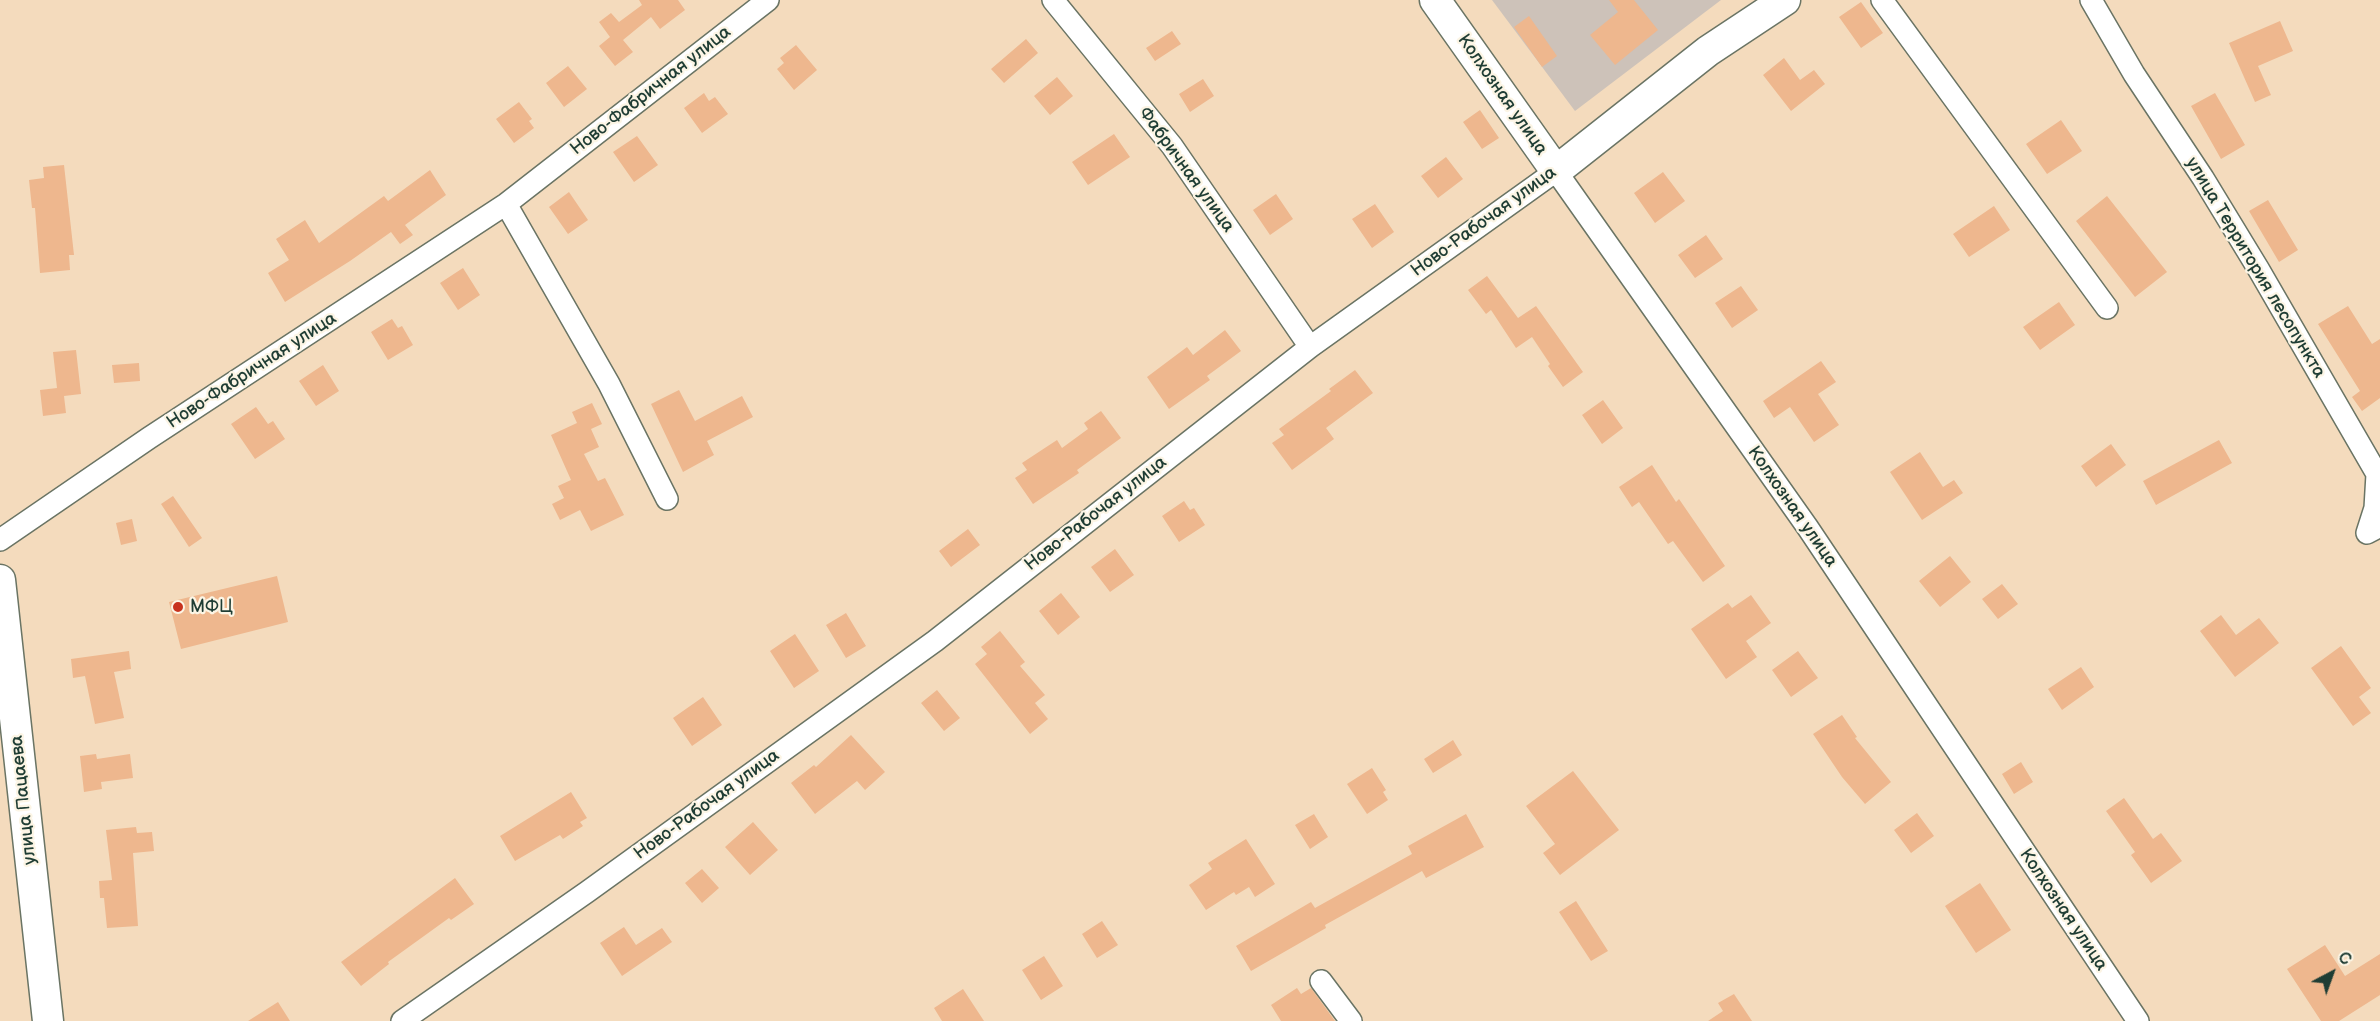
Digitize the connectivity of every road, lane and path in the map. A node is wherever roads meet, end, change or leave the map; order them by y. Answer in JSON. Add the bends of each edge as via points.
{"nodes":[{"id":1,"x":768,"y":0,"type":"edge"},
{"id":2,"x":1053,"y":0,"type":"edge"},
{"id":3,"x":1435,"y":0,"type":"edge"},
{"id":4,"x":1785,"y":0,"type":"edge"},
{"id":5,"x":1882,"y":0,"type":"edge"},
{"id":6,"x":2091,"y":0,"type":"edge"},
{"id":7,"x":1556,"y":171,"type":"junction"},
{"id":8,"x":506,"y":204,"type":"junction"},
{"id":9,"x":2107,"y":308,"type":"dead end"},
{"id":10,"x":1310,"y":347,"type":"junction"},
{"id":11,"x":667,"y":499,"type":"dead end"},
{"id":12,"x":2380,"y":526,"type":"edge"},
{"id":13,"x":0,"y":540,"type":"edge"},
{"id":14,"x":0,"y":580,"type":"edge"},
{"id":15,"x":1321,"y":981,"type":"dead end"},
{"id":16,"x":48,"y":1021,"type":"edge"},
{"id":17,"x":402,"y":1021,"type":"edge"},
{"id":18,"x":1351,"y":1021,"type":"edge"},
{"id":19,"x":2138,"y":1021,"type":"edge"}],
"edges":[{"from":1,"to":8,"type":"street","name":"Ново-Фабричная улица"},
{"from":2,"to":10,"type":"street","name":"Фабричная улица","via":[[1172,146]]},
{"from":3,"to":7,"type":"street","name":"Колхозная улица"},
{"from":4,"to":7,"type":"street","name":"Ново-Рабочая улица","via":[[1708,51]]},
{"from":5,"to":9,"type":"street"},
{"from":6,"to":12,"type":"street","name":"улица Территория лесопункта","via":[[2259,270],[2377,474],[2375,508],[2367,533]]},
{"from":7,"to":10,"type":"street","name":"Ново-Рабочая улица"},
{"from":7,"to":19,"type":"street","name":"Колхозная улица","via":[[1808,528]]},
{"from":8,"to":11,"type":"street","via":[[609,384]]},
{"from":8,"to":13,"type":"street","name":"Ново-Фабричная улица"},
{"from":10,"to":17,"type":"street","name":"Ново-Рабочая улица","via":[[935,640]]},
{"from":14,"to":16,"type":"street","name":"улица Пацаева"},
{"from":15,"to":18,"type":"street"}]}
